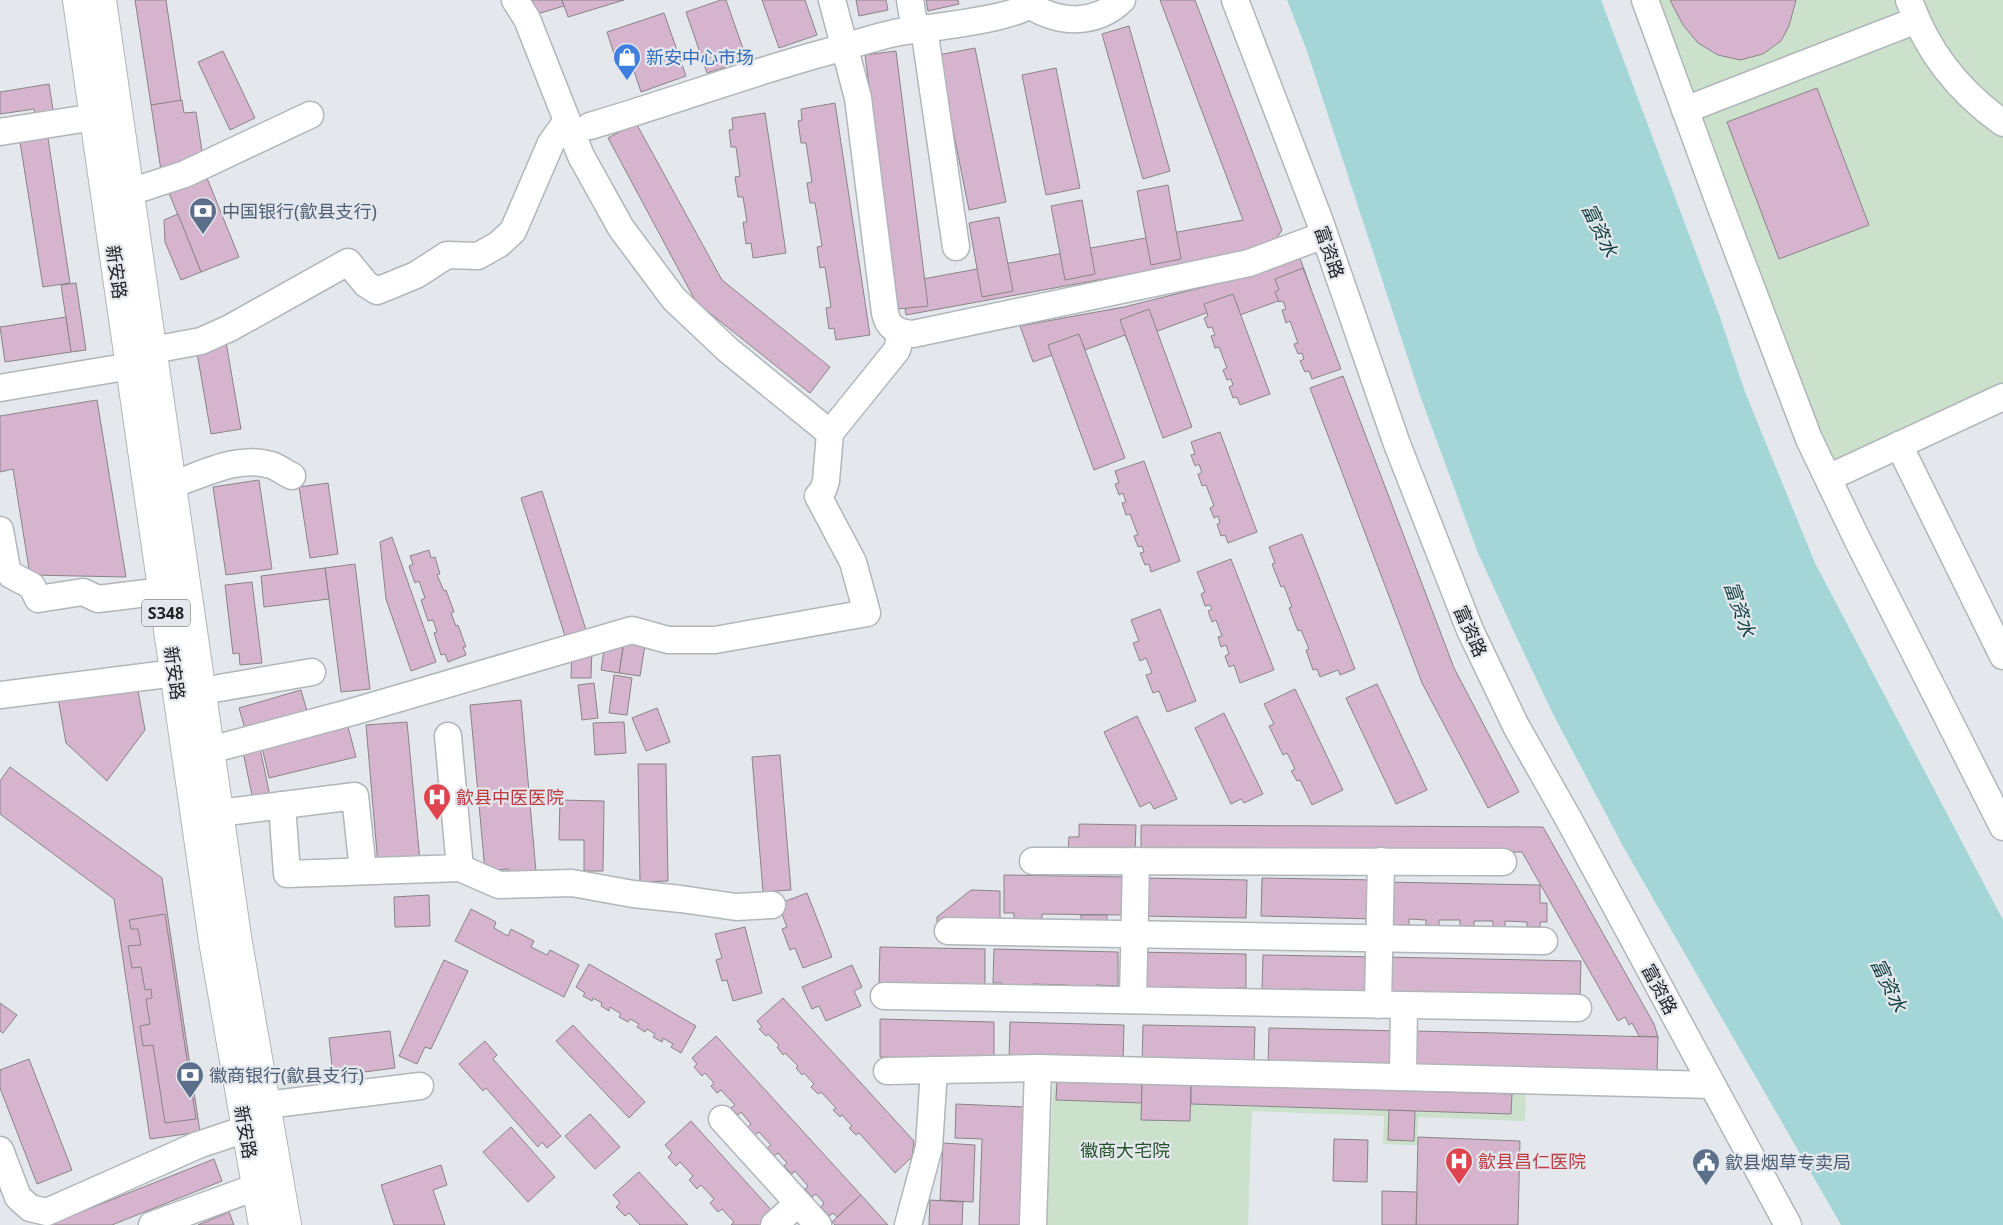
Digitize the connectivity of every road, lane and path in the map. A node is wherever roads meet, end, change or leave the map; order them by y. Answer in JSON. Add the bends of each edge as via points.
{"nodes":[{"id":1,"x":77,"y":0,"type":"edge"},
{"id":2,"x":102,"y":0,"type":"edge"},
{"id":3,"x":515,"y":0,"type":"edge"},
{"id":4,"x":832,"y":0,"type":"edge"},
{"id":5,"x":910,"y":0,"type":"edge"},
{"id":6,"x":1122,"y":0,"type":"edge"},
{"id":7,"x":1236,"y":0,"type":"edge"},
{"id":8,"x":1645,"y":0,"type":"edge"},
{"id":9,"x":1033,"y":3,"type":"edge"},
{"id":10,"x":1913,"y":10,"type":"edge"},
{"id":11,"x":920,"y":29,"type":"junction"},
{"id":12,"x":844,"y":47,"type":"junction"},
{"id":13,"x":1685,"y":110,"type":"junction"},
{"id":14,"x":310,"y":115,"type":"dead end"},
{"id":15,"x":95,"y":117,"type":"junction"},
{"id":16,"x":2003,"y":123,"type":"edge"},
{"id":17,"x":579,"y":124,"type":"junction"},
{"id":18,"x":0,"y":132,"type":"edge"},
{"id":19,"x":130,"y":192,"type":"junction"},
{"id":20,"x":1324,"y":235,"type":"junction"},
{"id":21,"x":956,"y":247,"type":"dead end"},
{"id":22,"x":901,"y":333,"type":"junction"},
{"id":23,"x":153,"y":350,"type":"junction"},
{"id":24,"x":131,"y":366,"type":"junction"},
{"id":25,"x":0,"y":388,"type":"edge"},
{"id":26,"x":2003,"y":397,"type":"edge"},
{"id":27,"x":830,"y":433,"type":"junction"},
{"id":28,"x":1899,"y":446,"type":"junction"},
{"id":29,"x":292,"y":476,"type":"dead end"},
{"id":30,"x":1828,"y":478,"type":"junction"},
{"id":31,"x":172,"y":485,"type":"junction"},
{"id":32,"x":0,"y":530,"type":"edge"},
{"id":33,"x":163,"y":591,"type":"junction"},
{"id":34,"x":2003,"y":656,"type":"edge"},
{"id":35,"x":312,"y":672,"type":"dead end"},
{"id":36,"x":175,"y":673,"type":"junction"},
{"id":37,"x":202,"y":691,"type":"junction"},
{"id":38,"x":0,"y":695,"type":"edge"},
{"id":39,"x":448,"y":736,"type":"dead end"},
{"id":40,"x":210,"y":750,"type":"junction"},
{"id":41,"x":282,"y":805,"type":"junction"},
{"id":42,"x":219,"y":813,"type":"junction"},
{"id":43,"x":2003,"y":827,"type":"edge"},
{"id":44,"x":1033,"y":861,"type":"dead end"},
{"id":45,"x":1136,"y":861,"type":"junction"},
{"id":46,"x":1381,"y":861,"type":"junction"},
{"id":47,"x":1503,"y":862,"type":"dead end"},
{"id":48,"x":460,"y":868,"type":"junction"},
{"id":49,"x":364,"y":871,"type":"junction"},
{"id":50,"x":772,"y":905,"type":"dead end"},
{"id":51,"x":948,"y":931,"type":"dead end"},
{"id":52,"x":1134,"y":934,"type":"junction"},
{"id":53,"x":1380,"y":938,"type":"junction"},
{"id":54,"x":1544,"y":941,"type":"dead end"},
{"id":55,"x":884,"y":996,"type":"dead end"},
{"id":56,"x":1133,"y":1000,"type":"junction"},
{"id":57,"x":1378,"y":1005,"type":"junction"},
{"id":58,"x":1404,"y":1005,"type":"junction"},
{"id":59,"x":1578,"y":1008,"type":"dead end"},
{"id":60,"x":1038,"y":1068,"type":"junction"},
{"id":61,"x":934,"y":1070,"type":"junction"},
{"id":62,"x":887,"y":1072,"type":"dead end"},
{"id":63,"x":1403,"y":1076,"type":"junction"},
{"id":64,"x":1712,"y":1084,"type":"junction"},
{"id":65,"x":420,"y":1086,"type":"dead end"},
{"id":66,"x":266,"y":1105,"type":"junction"},
{"id":67,"x":722,"y":1119,"type":"dead end"},
{"id":68,"x":246,"y":1129,"type":"junction"},
{"id":69,"x":0,"y":1150,"type":"edge"},
{"id":70,"x":256,"y":1187,"type":"junction"},
{"id":71,"x":798,"y":1203,"type":"junction"},
{"id":72,"x":152,"y":1225,"type":"edge"},
{"id":73,"x":263,"y":1225,"type":"edge"},
{"id":74,"x":287,"y":1225,"type":"edge"},
{"id":75,"x":774,"y":1225,"type":"edge"},
{"id":76,"x":818,"y":1225,"type":"edge"},
{"id":77,"x":908,"y":1225,"type":"edge"},
{"id":78,"x":1033,"y":1225,"type":"edge"},
{"id":79,"x":1788,"y":1225,"type":"edge"}],
"edges":[{"from":1,"to":15,"type":"main road","name":"新安路","number":"S348"},
{"from":2,"to":19,"type":"main road","name":"新安路","number":"S348"},
{"from":3,"to":17,"type":"street"},
{"from":4,"to":12,"type":"street"},
{"from":5,"to":11,"type":"street"},
{"from":6,"to":9,"type":"street","via":[[1104,13],[1079,20],[1053,17]]},
{"from":7,"to":20,"type":"street","name":"富资路"},
{"from":8,"to":13,"type":"street"},
{"from":9,"to":11,"type":"street","via":[[1000,17]]},
{"from":10,"to":13,"type":"street"},
{"from":10,"to":16,"type":"street","via":[[1931,48],[1946,70],[1982,108]]},
{"from":11,"to":12,"type":"street"},
{"from":11,"to":21,"type":"street"},
{"from":12,"to":17,"type":"street","via":[[781,64],[657,107]]},
{"from":12,"to":22,"type":"street","via":[[858,98],[884,313],[895,331]]},
{"from":13,"to":30,"type":"street","via":[[1809,438]]},
{"from":14,"to":19,"type":"street","via":[[185,174]]},
{"from":15,"to":18,"type":"street"},
{"from":15,"to":24,"type":"main road","name":"新安路","number":"S348"},
{"from":17,"to":23,"type":"street","via":[[551,143],[546,151],[513,231],[478,256],[447,255],[416,275],[378,291],[366,284],[348,262],[202,341]]},
{"from":17,"to":27,"type":"street","via":[[581,156],[621,228],[674,299],[728,350]]},
{"from":19,"to":23,"type":"main road","name":"新安路","number":"S348"},
{"from":20,"to":22,"type":"street","via":[[1249,263],[913,334]]},
{"from":20,"to":64,"type":"street","name":"富资路","via":[[1397,444],[1473,638],[1516,726]]},
{"from":22,"to":27,"type":"street","via":[[896,350]]},
{"from":23,"to":31,"type":"main road","name":"新安路","number":"S348"},
{"from":24,"to":25,"type":"street"},
{"from":24,"to":33,"type":"main road","name":"新安路","number":"S348"},
{"from":26,"to":28,"type":"street"},
{"from":27,"to":40,"type":"street","via":[[826,481],[818,496],[854,562],[867,613],[715,640],[668,640],[632,630]]},
{"from":28,"to":30,"type":"street"},
{"from":28,"to":34,"type":"street"},
{"from":29,"to":31,"type":"street","via":[[272,466],[236,462]]},
{"from":30,"to":43,"type":"street"},
{"from":31,"to":37,"type":"main road","name":"新安路","number":"S348"},
{"from":32,"to":33,"type":"street","via":[[7,568],[11,575],[32,586],[38,599],[84,592],[98,599]]},
{"from":33,"to":36,"type":"main road","name":"新安路","number":"S348"},
{"from":35,"to":37,"type":"street"},
{"from":36,"to":38,"type":"street"},
{"from":36,"to":68,"type":"main road","name":"新安路","number":"S348","via":[[213,941]]},
{"from":37,"to":40,"type":"main road","name":"新安路","number":"S348"},
{"from":39,"to":48,"type":"street"},
{"from":40,"to":42,"type":"main road","name":"新安路","number":"S348"},
{"from":41,"to":42,"type":"street"},
{"from":41,"to":49,"type":"street","via":[[287,874]]},
{"from":41,"to":49,"type":"street","via":[[355,796]]},
{"from":42,"to":66,"type":"main road","name":"新安路","number":"S348"},
{"from":44,"to":45,"type":"street"},
{"from":45,"to":46,"type":"street"},
{"from":45,"to":52,"type":"street"},
{"from":46,"to":47,"type":"street"},
{"from":46,"to":53,"type":"street"},
{"from":48,"to":49,"type":"street"},
{"from":48,"to":50,"type":"street","via":[[499,885],[572,883],[736,907]]},
{"from":51,"to":52,"type":"street"},
{"from":52,"to":53,"type":"street"},
{"from":52,"to":56,"type":"street"},
{"from":53,"to":54,"type":"street"},
{"from":53,"to":57,"type":"street"},
{"from":55,"to":56,"type":"street"},
{"from":56,"to":57,"type":"street"},
{"from":57,"to":58,"type":"street"},
{"from":58,"to":59,"type":"street"},
{"from":58,"to":63,"type":"street"},
{"from":60,"to":61,"type":"street"},
{"from":60,"to":63,"type":"street"},
{"from":60,"to":78,"type":"street"},
{"from":61,"to":62,"type":"street"},
{"from":61,"to":77,"type":"street","via":[[929,1148]]},
{"from":63,"to":64,"type":"street"},
{"from":64,"to":79,"type":"street","name":"富资路"},
{"from":65,"to":66,"type":"street"},
{"from":66,"to":74,"type":"main road","name":"新安路","number":"S348"},
{"from":67,"to":71,"type":"street"},
{"from":68,"to":69,"type":"street","via":[[198,1145],[47,1212],[30,1208],[18,1197]]},
{"from":68,"to":70,"type":"main road","name":"新安路","number":"S348"},
{"from":70,"to":72,"type":"street"},
{"from":70,"to":73,"type":"main road","name":"新安路","number":"S348"},
{"from":71,"to":75,"type":"street"},
{"from":71,"to":76,"type":"street"}]}
